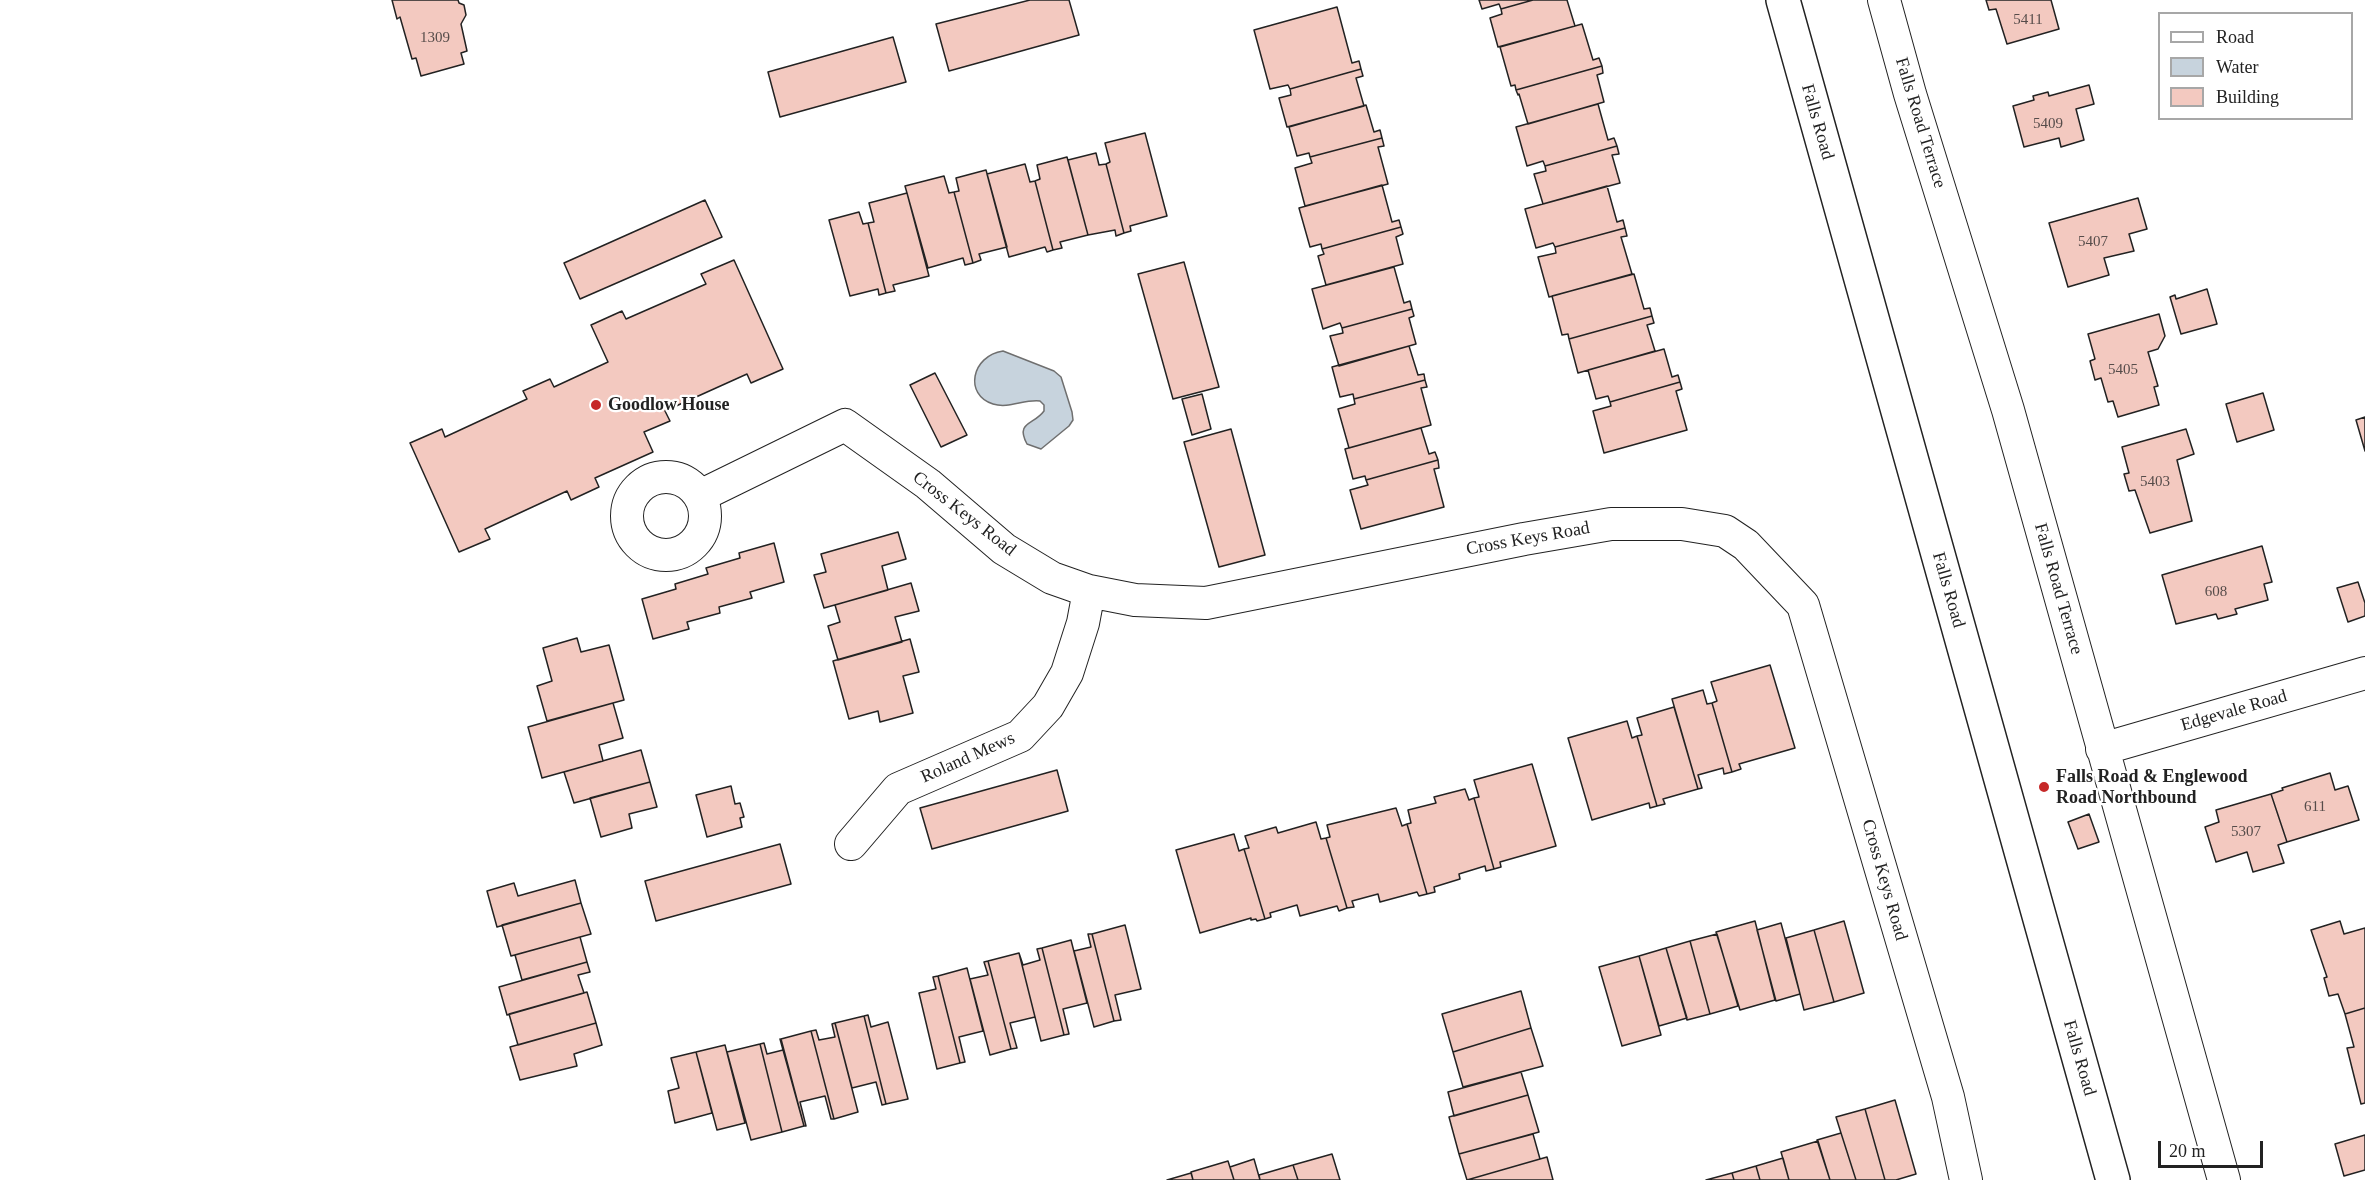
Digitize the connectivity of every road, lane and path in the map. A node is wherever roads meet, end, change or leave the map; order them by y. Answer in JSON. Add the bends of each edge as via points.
{"nodes":[{"id":1,"x":1783,"y":0,"type":"edge"},
{"id":2,"x":1884,"y":0,"type":"edge"},
{"id":3,"x":700,"y":496,"type":"dead end"},
{"id":4,"x":1089,"y":591,"type":"junction"},
{"id":5,"x":2365,"y":673,"type":"edge"},
{"id":6,"x":2102,"y":749,"type":"junction"},
{"id":7,"x":851,"y":844,"type":"dead end"},
{"id":8,"x":1966,"y":1180,"type":"edge"},
{"id":9,"x":2113,"y":1180,"type":"edge"},
{"id":10,"x":2224,"y":1180,"type":"edge"}],
"edges":[{"from":1,"to":9,"type":"main road","name":"Falls Road"},
{"from":2,"to":6,"type":"street","name":"Falls Road Terrace","via":[[2008,410]]},
{"from":3,"to":4,"type":"street","name":"Cross Keys Road","via":[[845,425],[928,484],[1004,549],[1052,578]]},
{"from":4,"to":7,"type":"street","name":"Roland Mews","via":[[1067,673],[1048,706],[1020,736],[898,789]]},
{"from":4,"to":8,"type":"street","name":"Cross Keys Road","via":[[1135,600],[1206,603],[1611,524],[1682,524],[1725,531],[1746,544],[1803,605],[1948,1097]]},
{"from":5,"to":6,"type":"street","name":"Edgevale Road"},
{"from":6,"to":10,"type":"street","name":"Falls Road Terrace"}]}
